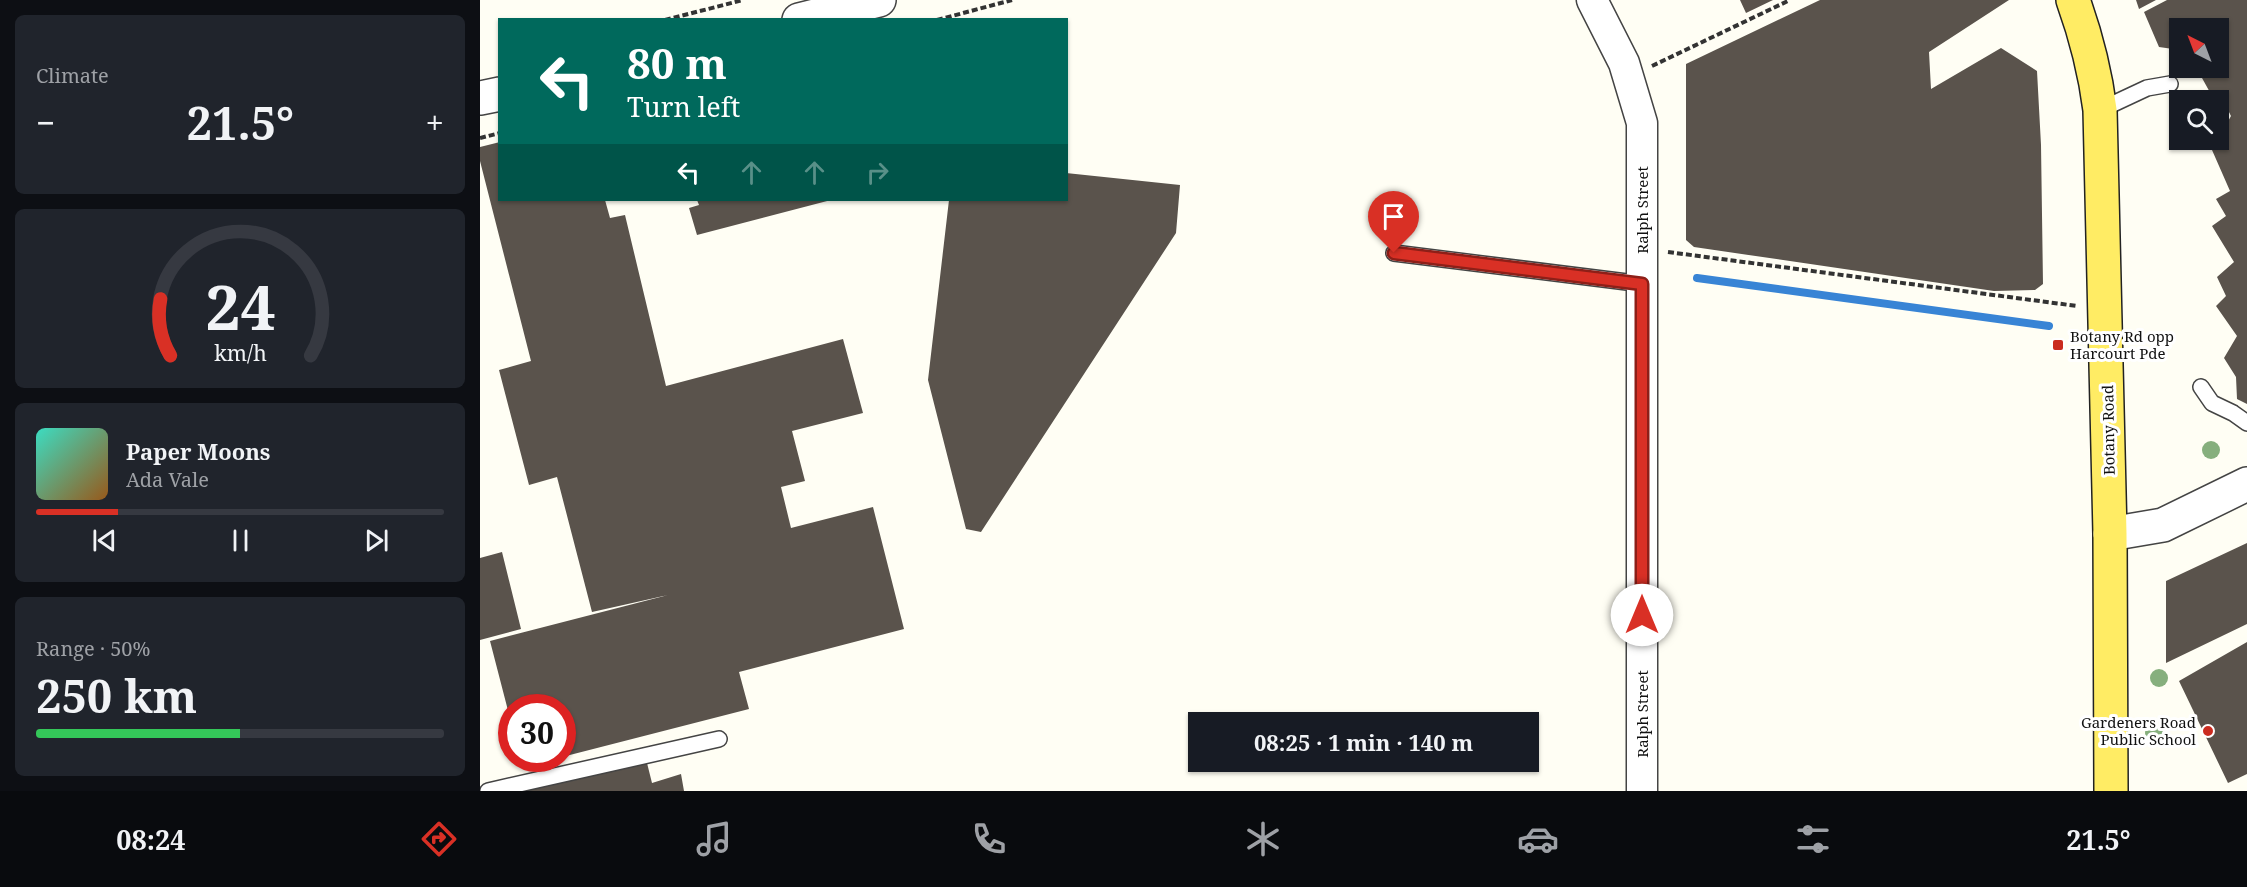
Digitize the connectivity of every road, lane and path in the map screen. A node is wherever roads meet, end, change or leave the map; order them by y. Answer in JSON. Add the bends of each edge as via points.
{"nodes":[{"id":1,"x":743,"y":0,"type":"edge"},
{"id":2,"x":879,"y":0,"type":"edge"},
{"id":3,"x":1012,"y":0,"type":"edge"},
{"id":4,"x":1592,"y":0,"type":"edge"},
{"id":5,"x":1790,"y":0,"type":"edge"},
{"id":6,"x":2073,"y":0,"type":"edge"},
{"id":7,"x":672,"y":18,"type":"edge"},
{"id":8,"x":807,"y":18,"type":"edge"},
{"id":9,"x":944,"y":18,"type":"edge"},
{"id":10,"x":1628,"y":77,"type":"junction"},
{"id":11,"x":2170,"y":84,"type":"dead end"},
{"id":12,"x":498,"y":94,"type":"edge"},
{"id":13,"x":480,"y":98,"type":"edge"},
{"id":14,"x":2100,"y":110,"type":"junction"},
{"id":15,"x":498,"y":134,"type":"edge"},
{"id":16,"x":480,"y":138,"type":"edge"},
{"id":17,"x":1642,"y":249,"type":"junction"},
{"id":18,"x":1394,"y":253,"type":"dead end"},
{"id":19,"x":1642,"y":284,"type":"junction"},
{"id":20,"x":2105,"y":309,"type":"junction"},
{"id":21,"x":2201,"y":387,"type":"dead end"},
{"id":22,"x":2247,"y":423,"type":"edge"},
{"id":23,"x":2247,"y":484,"type":"edge"},
{"id":24,"x":2110,"y":534,"type":"junction"},
{"id":25,"x":719,"y":739,"type":"dead end"},
{"id":26,"x":488,"y":791,"type":"edge"},
{"id":27,"x":1642,"y":791,"type":"edge"},
{"id":28,"x":2111,"y":791,"type":"edge"}],
"edges":[{"from":1,"to":7,"type":"path"},
{"from":2,"to":8,"type":"street"},
{"from":3,"to":9,"type":"path"},
{"from":4,"to":10,"type":"street","name":"Ralph Street"},
{"from":5,"to":10,"type":"path"},
{"from":6,"to":14,"type":"main road","name":"Botany Road","via":[[2093,62]]},
{"from":10,"to":17,"type":"street","name":"Ralph Street","via":[[1642,123]]},
{"from":11,"to":14,"type":"lane","via":[[2147,88]]},
{"from":12,"to":13,"type":"street"},
{"from":14,"to":20,"type":"main road","name":"Botany Road"},
{"from":15,"to":16,"type":"path"},
{"from":17,"to":19,"type":"street","name":"Ralph Street"},
{"from":17,"to":20,"type":"path"},
{"from":18,"to":19,"type":"lane"},
{"from":19,"to":27,"type":"street","name":"Ralph Street"},
{"from":20,"to":24,"type":"main road","name":"Botany Road"},
{"from":21,"to":22,"type":"lane","via":[[2212,404]]},
{"from":23,"to":24,"type":"street","via":[[2163,525]]},
{"from":24,"to":28,"type":"main road","name":"Botany Road"},
{"from":25,"to":26,"type":"lane"}]}
